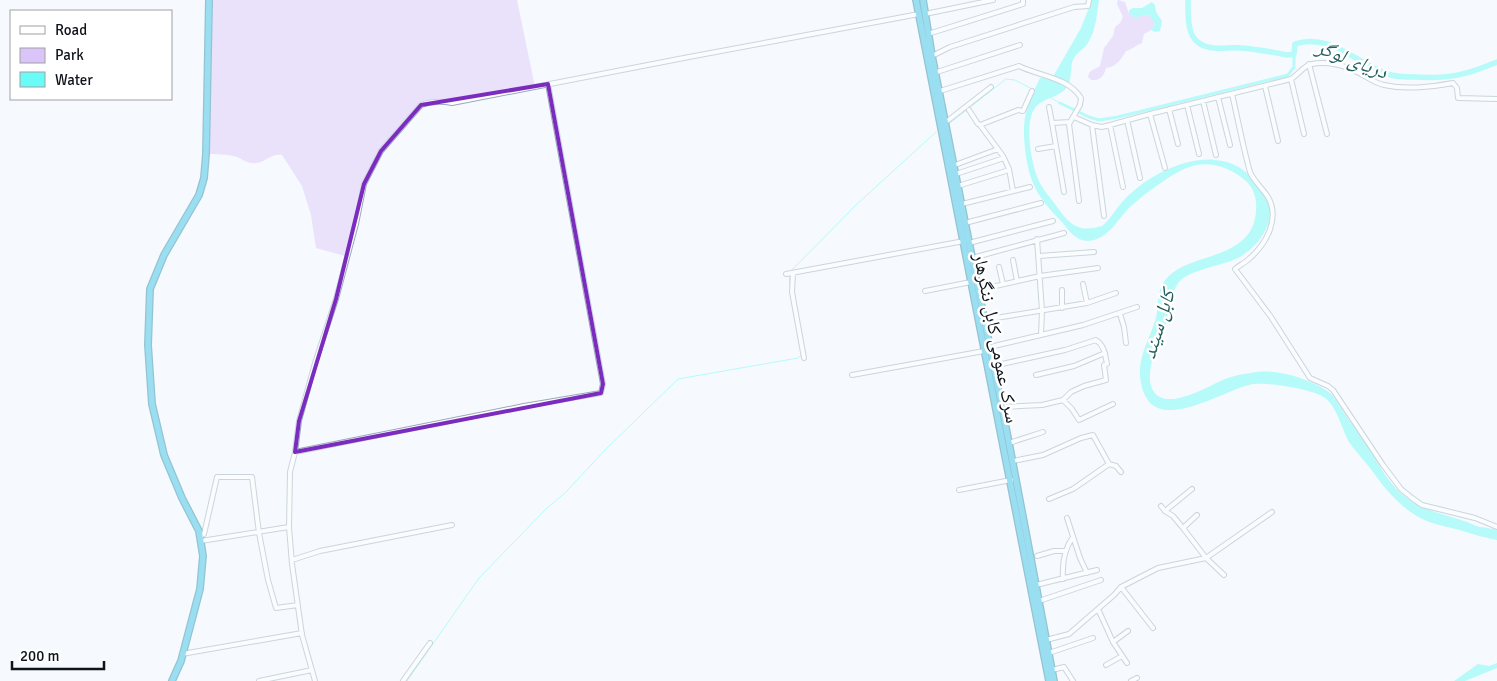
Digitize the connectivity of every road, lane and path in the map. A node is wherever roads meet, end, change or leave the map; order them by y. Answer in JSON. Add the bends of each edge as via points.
{"nodes":[{"id":1,"x":209,"y":0,"type":"edge"},
{"id":2,"x":916,"y":0,"type":"edge"},
{"id":3,"x":923,"y":0,"type":"edge"},
{"id":4,"x":993,"y":0,"type":"edge"},
{"id":5,"x":1023,"y":0,"type":"edge"},
{"id":6,"x":1089,"y":0,"type":"edge"},
{"id":7,"x":923,"y":13,"type":"junction"},
{"id":8,"x":928,"y":34,"type":"junction"},
{"id":9,"x":1020,"y":45,"type":"dead end"},
{"id":10,"x":932,"y":56,"type":"junction"},
{"id":11,"x":1309,"y":64,"type":"junction"},
{"id":12,"x":936,"y":72,"type":"junction"},
{"id":13,"x":1291,"y":80,"type":"junction"},
{"id":14,"x":548,"y":84,"type":"junction"},
{"id":15,"x":1265,"y":86,"type":"junction"},
{"id":16,"x":991,"y":87,"type":"dead end"},
{"id":17,"x":940,"y":91,"type":"junction"},
{"id":18,"x":1032,"y":91,"type":"dead end"},
{"id":19,"x":1232,"y":94,"type":"junction"},
{"id":20,"x":1218,"y":97,"type":"junction"},
{"id":21,"x":1497,"y":99,"type":"edge"},
{"id":22,"x":1204,"y":101,"type":"junction"},
{"id":23,"x":1187,"y":105,"type":"junction"},
{"id":24,"x":1049,"y":106,"type":"dead end"},
{"id":25,"x":1169,"y":109,"type":"junction"},
{"id":26,"x":969,"y":110,"type":"dead end"},
{"id":27,"x":1076,"y":113,"type":"junction"},
{"id":28,"x":1150,"y":114,"type":"junction"},
{"id":29,"x":1127,"y":120,"type":"junction"},
{"id":30,"x":946,"y":122,"type":"junction"},
{"id":31,"x":1070,"y":122,"type":"junction"},
{"id":32,"x":980,"y":124,"type":"junction"},
{"id":33,"x":1052,"y":124,"type":"junction"},
{"id":34,"x":1092,"y":125,"type":"junction"},
{"id":35,"x":1110,"y":125,"type":"junction"},
{"id":36,"x":1304,"y":134,"type":"dead end"},
{"id":37,"x":1327,"y":134,"type":"dead end"},
{"id":38,"x":1278,"y":140,"type":"dead end"},
{"id":39,"x":1178,"y":144,"type":"dead end"},
{"id":40,"x":1230,"y":145,"type":"dead end"},
{"id":41,"x":1056,"y":146,"type":"junction"},
{"id":42,"x":998,"y":149,"type":"junction"},
{"id":43,"x":1038,"y":149,"type":"dead end"},
{"id":44,"x":1200,"y":154,"type":"dead end"},
{"id":45,"x":1216,"y":154,"type":"dead end"},
{"id":46,"x":1004,"y":158,"type":"junction"},
{"id":47,"x":955,"y":165,"type":"junction"},
{"id":48,"x":1165,"y":168,"type":"dead end"},
{"id":49,"x":1009,"y":170,"type":"junction"},
{"id":50,"x":956,"y":174,"type":"junction"},
{"id":51,"x":1140,"y":178,"type":"dead end"},
{"id":52,"x":958,"y":186,"type":"junction"},
{"id":53,"x":1030,"y":187,"type":"dead end"},
{"id":54,"x":1123,"y":187,"type":"dead end"},
{"id":55,"x":1014,"y":191,"type":"junction"},
{"id":56,"x":1064,"y":192,"type":"dead end"},
{"id":57,"x":1079,"y":201,"type":"dead end"},
{"id":58,"x":1041,"y":203,"type":"dead end"},
{"id":59,"x":962,"y":204,"type":"junction"},
{"id":60,"x":1104,"y":216,"type":"dead end"},
{"id":61,"x":1053,"y":221,"type":"dead end"},
{"id":62,"x":965,"y":223,"type":"junction"},
{"id":63,"x":1064,"y":233,"type":"dead end"},
{"id":64,"x":1038,"y":239,"type":"junction"},
{"id":65,"x":967,"y":242,"type":"junction"},
{"id":66,"x":1094,"y":252,"type":"dead end"},
{"id":67,"x":1039,"y":256,"type":"junction"},
{"id":68,"x":972,"y":258,"type":"junction"},
{"id":69,"x":1013,"y":260,"type":"dead end"},
{"id":70,"x":999,"y":267,"type":"dead end"},
{"id":71,"x":1098,"y":268,"type":"dead end"},
{"id":72,"x":793,"y":273,"type":"junction"},
{"id":73,"x":786,"y":274,"type":"dead end"},
{"id":74,"x":1040,"y":276,"type":"junction"},
{"id":75,"x":1017,"y":281,"type":"junction"},
{"id":76,"x":971,"y":282,"type":"junction"},
{"id":77,"x":1003,"y":284,"type":"junction"},
{"id":78,"x":1083,"y":284,"type":"dead end"},
{"id":79,"x":978,"y":290,"type":"junction"},
{"id":80,"x":1062,"y":290,"type":"dead end"},
{"id":81,"x":925,"y":291,"type":"dead end"},
{"id":82,"x":1116,"y":293,"type":"dead end"},
{"id":83,"x":1087,"y":304,"type":"junction"},
{"id":84,"x":1137,"y":307,"type":"dead end"},
{"id":85,"x":1062,"y":308,"type":"junction"},
{"id":86,"x":1042,"y":311,"type":"junction"},
{"id":87,"x":1120,"y":314,"type":"junction"},
{"id":88,"x":984,"y":320,"type":"junction"},
{"id":89,"x":1041,"y":335,"type":"junction"},
{"id":90,"x":1126,"y":343,"type":"dead end"},
{"id":91,"x":987,"y":349,"type":"junction"},
{"id":92,"x":1105,"y":353,"type":"junction"},
{"id":93,"x":804,"y":358,"type":"dead end"},
{"id":94,"x":993,"y":366,"type":"junction"},
{"id":95,"x":852,"y":375,"type":"dead end"},
{"id":96,"x":1036,"y":375,"type":"dead end"},
{"id":97,"x":1063,"y":400,"type":"junction"},
{"id":98,"x":1113,"y":404,"type":"dead end"},
{"id":99,"x":1002,"y":407,"type":"junction"},
{"id":100,"x":1043,"y":432,"type":"dead end"},
{"id":101,"x":1009,"y":443,"type":"junction"},
{"id":102,"x":295,"y":452,"type":"junction"},
{"id":103,"x":1013,"y":461,"type":"junction"},
{"id":104,"x":1109,"y":464,"type":"junction"},
{"id":105,"x":1121,"y":472,"type":"dead end"},
{"id":106,"x":1013,"y":479,"type":"junction"},
{"id":107,"x":1192,"y":489,"type":"dead end"},
{"id":108,"x":959,"y":490,"type":"dead end"},
{"id":109,"x":1049,"y":499,"type":"dead end"},
{"id":110,"x":1161,"y":506,"type":"dead end"},
{"id":111,"x":1165,"y":511,"type":"junction"},
{"id":112,"x":1272,"y":512,"type":"dead end"},
{"id":113,"x":1197,"y":515,"type":"dead end"},
{"id":114,"x":1067,"y":518,"type":"dead end"},
{"id":115,"x":452,"y":525,"type":"dead end"},
{"id":116,"x":289,"y":527,"type":"junction"},
{"id":117,"x":1497,"y":527,"type":"edge"},
{"id":118,"x":1183,"y":528,"type":"junction"},
{"id":119,"x":259,"y":532,"type":"junction"},
{"id":120,"x":1073,"y":536,"type":"junction"},
{"id":121,"x":201,"y":539,"type":"junction"},
{"id":122,"x":1066,"y":550,"type":"junction"},
{"id":123,"x":1037,"y":556,"type":"dead end"},
{"id":124,"x":1206,"y":558,"type":"junction"},
{"id":125,"x":292,"y":560,"type":"junction"},
{"id":126,"x":1096,"y":570,"type":"dead end"},
{"id":127,"x":1087,"y":573,"type":"junction"},
{"id":128,"x":1224,"y":575,"type":"dead end"},
{"id":129,"x":1063,"y":579,"type":"junction"},
{"id":130,"x":1101,"y":580,"type":"dead end"},
{"id":131,"x":1036,"y":585,"type":"junction"},
{"id":132,"x":1120,"y":587,"type":"junction"},
{"id":133,"x":1039,"y":601,"type":"junction"},
{"id":134,"x":298,"y":605,"type":"junction"},
{"id":135,"x":1098,"y":609,"type":"junction"},
{"id":136,"x":1153,"y":628,"type":"dead end"},
{"id":137,"x":1128,"y":631,"type":"dead end"},
{"id":138,"x":302,"y":633,"type":"junction"},
{"id":139,"x":1093,"y":638,"type":"dead end"},
{"id":140,"x":1046,"y":640,"type":"junction"},
{"id":141,"x":1113,"y":642,"type":"junction"},
{"id":142,"x":430,"y":643,"type":"dead end"},
{"id":143,"x":1049,"y":653,"type":"junction"},
{"id":144,"x":182,"y":654,"type":"junction"},
{"id":145,"x":1122,"y":656,"type":"junction"},
{"id":146,"x":1127,"y":663,"type":"dead end"},
{"id":147,"x":1106,"y":665,"type":"dead end"},
{"id":148,"x":312,"y":670,"type":"junction"},
{"id":149,"x":1052,"y":670,"type":"junction"},
{"id":150,"x":1137,"y":678,"type":"dead end"},
{"id":151,"x":172,"y":681,"type":"edge"},
{"id":152,"x":259,"y":681,"type":"edge"},
{"id":153,"x":315,"y":681,"type":"edge"},
{"id":154,"x":403,"y":681,"type":"edge"},
{"id":155,"x":1049,"y":681,"type":"edge"},
{"id":156,"x":1054,"y":681,"type":"edge"},
{"id":157,"x":1073,"y":681,"type":"edge"},
{"id":158,"x":1131,"y":681,"type":"edge"}],
"edges":[{"from":1,"to":121,"type":"highway","via":[[204,178],[199,195],[164,254],[150,289],[148,345],[152,404],[164,455]]},
{"from":2,"to":7,"type":"highway","name":"سرک عمومی کابل ننگرهار"},
{"from":3,"to":7,"type":"highway","name":"سرک عمومی کابل ننگرهار"},
{"from":4,"to":7,"type":"street"},
{"from":5,"to":8,"type":"street","via":[[1023,4]]},
{"from":6,"to":10,"type":"street","via":[[1088,6],[1074,7],[950,47]]},
{"from":7,"to":8,"type":"highway","name":"سرک عمومی کابل ننگرهار"},
{"from":7,"to":14,"type":"street"},
{"from":7,"to":65,"type":"highway","name":"سرک عمومی کابل ننگرهار"},
{"from":8,"to":10,"type":"highway","name":"سرک عمومی کابل ننگرهار"},
{"from":9,"to":12,"type":"street"},
{"from":10,"to":12,"type":"highway","name":"سرک عمومی کابل ننگرهار"},
{"from":11,"to":13,"type":"street"},
{"from":11,"to":21,"type":"street","via":[[1344,67],[1384,85],[1426,88],[1453,83],[1458,98]]},
{"from":11,"to":37,"type":"street"},
{"from":12,"to":17,"type":"highway","name":"سرک عمومی کابل ننگرهار"},
{"from":13,"to":15,"type":"street"},
{"from":13,"to":36,"type":"street"},
{"from":14,"to":102,"type":"street","via":[[452,103],[429,102],[421,106],[381,151],[364,184],[338,289],[298,421]]},
{"from":14,"to":102,"type":"street","via":[[603,384],[601,393]]},
{"from":15,"to":19,"type":"street"},
{"from":15,"to":38,"type":"street"},
{"from":16,"to":30,"type":"street"},
{"from":17,"to":27,"type":"street","via":[[1019,66],[1070,86],[1081,98]]},
{"from":17,"to":30,"type":"highway","name":"سرک عمومی کابل ننگرهار"},
{"from":18,"to":32,"type":"street","via":[[1024,111],[1018,110]]},
{"from":19,"to":20,"type":"street"},
{"from":19,"to":117,"type":"street","via":[[1250,174],[1267,195],[1273,214],[1272,226],[1264,242],[1235,269],[1271,316],[1310,378],[1333,390],[1401,489],[1422,504]]},
{"from":20,"to":22,"type":"street"},
{"from":20,"to":40,"type":"street"},
{"from":22,"to":23,"type":"street"},
{"from":22,"to":45,"type":"street"},
{"from":23,"to":25,"type":"street"},
{"from":23,"to":44,"type":"street"},
{"from":24,"to":33,"type":"street"},
{"from":25,"to":28,"type":"street"},
{"from":25,"to":39,"type":"street"},
{"from":26,"to":32,"type":"street"},
{"from":27,"to":31,"type":"street"},
{"from":27,"to":34,"type":"street"},
{"from":28,"to":29,"type":"street"},
{"from":28,"to":48,"type":"street"},
{"from":29,"to":35,"type":"street"},
{"from":29,"to":51,"type":"street"},
{"from":30,"to":47,"type":"highway","name":"سرک عمومی کابل ننگرهار"},
{"from":31,"to":33,"type":"street"},
{"from":31,"to":57,"type":"street"},
{"from":32,"to":42,"type":"street"},
{"from":33,"to":41,"type":"street"},
{"from":34,"to":35,"type":"street"},
{"from":34,"to":60,"type":"street"},
{"from":35,"to":54,"type":"street"},
{"from":41,"to":43,"type":"street"},
{"from":41,"to":56,"type":"street"},
{"from":42,"to":46,"type":"street"},
{"from":42,"to":47,"type":"street"},
{"from":46,"to":49,"type":"street"},
{"from":46,"to":50,"type":"street"},
{"from":47,"to":50,"type":"highway","name":"سرک عمومی کابل ننگرهار"},
{"from":49,"to":52,"type":"street"},
{"from":49,"to":55,"type":"street"},
{"from":50,"to":52,"type":"highway","name":"سرک عمومی کابل ننگرهار"},
{"from":52,"to":59,"type":"highway","name":"سرک عمومی کابل ننگرهار"},
{"from":53,"to":55,"type":"street"},
{"from":55,"to":59,"type":"street"},
{"from":58,"to":62,"type":"street"},
{"from":59,"to":62,"type":"highway","name":"سرک عمومی کابل ننگرهار"},
{"from":61,"to":65,"type":"street"},
{"from":62,"to":65,"type":"highway","name":"سرک عمومی کابل ننگرهار"},
{"from":63,"to":64,"type":"street"},
{"from":64,"to":67,"type":"street"},
{"from":64,"to":68,"type":"street"},
{"from":65,"to":68,"type":"highway","name":"سرک عمومی کابل ننگرهار"},
{"from":65,"to":72,"type":"street"},
{"from":65,"to":76,"type":"highway","name":"سرک عمومی کابل ننگرهار"},
{"from":66,"to":67,"type":"street"},
{"from":67,"to":74,"type":"street"},
{"from":68,"to":79,"type":"highway","name":"سرک عمومی کابل ننگرهار"},
{"from":69,"to":75,"type":"street"},
{"from":70,"to":77,"type":"street"},
{"from":71,"to":74,"type":"street"},
{"from":72,"to":73,"type":"street"},
{"from":72,"to":93,"type":"street","via":[[792,292]]},
{"from":74,"to":75,"type":"street"},
{"from":74,"to":86,"type":"street"},
{"from":75,"to":77,"type":"street"},
{"from":76,"to":81,"type":"street"},
{"from":76,"to":91,"type":"highway","name":"سرک عمومی کابل ننگرهار"},
{"from":77,"to":79,"type":"street"},
{"from":78,"to":83,"type":"street"},
{"from":79,"to":88,"type":"highway","name":"سرک عمومی کابل ننگرهار"},
{"from":80,"to":85,"type":"street"},
{"from":82,"to":83,"type":"street"},
{"from":83,"to":85,"type":"street"},
{"from":84,"to":87,"type":"street"},
{"from":85,"to":86,"type":"street"},
{"from":86,"to":88,"type":"street"},
{"from":86,"to":89,"type":"street"},
{"from":87,"to":89,"type":"street"},
{"from":87,"to":90,"type":"street"},
{"from":88,"to":91,"type":"highway","name":"سرک عمومی کابل ننگرهار"},
{"from":89,"to":91,"type":"street"},
{"from":91,"to":94,"type":"highway","name":"سرک عمومی کابل ننگرهار"},
{"from":91,"to":95,"type":"street"},
{"from":91,"to":106,"type":"highway","name":"سرک عمومی کابل ننگرهار"},
{"from":92,"to":94,"type":"street","via":[[1096,340]]},
{"from":92,"to":96,"type":"street","via":[[1074,366]]},
{"from":92,"to":97,"type":"street","via":[[1106,380],[1071,392]]},
{"from":94,"to":99,"type":"highway","name":"سرک عمومی کابل ننگرهار"},
{"from":97,"to":98,"type":"street","via":[[1079,420]]},
{"from":97,"to":99,"type":"street","via":[[1042,405]]},
{"from":99,"to":101,"type":"highway","name":"سرک عمومی کابل ننگرهار"},
{"from":100,"to":101,"type":"street"},
{"from":101,"to":103,"type":"highway","name":"سرک عمومی کابل ننگرهار"},
{"from":102,"to":116,"type":"street","via":[[290,472]]},
{"from":103,"to":104,"type":"street","via":[[1043,455],[1093,434]]},
{"from":103,"to":106,"type":"highway","name":"سرک عمومی کابل ننگرهار"},
{"from":104,"to":105,"type":"street"},
{"from":104,"to":109,"type":"street","via":[[1073,489]]},
{"from":106,"to":108,"type":"street"},
{"from":106,"to":131,"type":"highway","name":"سرک عمومی کابل ننگرهار"},
{"from":106,"to":155,"type":"highway","name":"سرک عمومی کابل ننگرهار"},
{"from":107,"to":111,"type":"street"},
{"from":110,"to":111,"type":"street"},
{"from":111,"to":118,"type":"street"},
{"from":112,"to":124,"type":"street"},
{"from":113,"to":118,"type":"street"},
{"from":114,"to":120,"type":"street"},
{"from":115,"to":125,"type":"street","via":[[320,551]]},
{"from":116,"to":119,"type":"street"},
{"from":116,"to":125,"type":"street"},
{"from":118,"to":124,"type":"street"},
{"from":119,"to":121,"type":"street"},
{"from":119,"to":121,"type":"street","via":[[252,477],[217,477]]},
{"from":119,"to":134,"type":"street","via":[[276,608]]},
{"from":120,"to":122,"type":"street"},
{"from":120,"to":127,"type":"street"},
{"from":121,"to":144,"type":"highway","via":[[200,589]]},
{"from":122,"to":123,"type":"street"},
{"from":122,"to":129,"type":"street"},
{"from":124,"to":128,"type":"street"},
{"from":124,"to":132,"type":"street","via":[[1158,568]]},
{"from":125,"to":134,"type":"street"},
{"from":126,"to":127,"type":"street"},
{"from":127,"to":129,"type":"street"},
{"from":129,"to":131,"type":"street"},
{"from":130,"to":133,"type":"street"},
{"from":131,"to":133,"type":"highway","name":"سرک عمومی کابل ننگرهار"},
{"from":132,"to":135,"type":"street"},
{"from":132,"to":136,"type":"street"},
{"from":133,"to":140,"type":"highway","name":"سرک عمومی کابل ننگرهار"},
{"from":134,"to":138,"type":"street"},
{"from":135,"to":140,"type":"street","via":[[1069,634]]},
{"from":135,"to":141,"type":"street"},
{"from":137,"to":141,"type":"street"},
{"from":138,"to":144,"type":"street"},
{"from":138,"to":148,"type":"street"},
{"from":139,"to":143,"type":"street"},
{"from":140,"to":143,"type":"highway","name":"سرک عمومی کابل ننگرهار"},
{"from":141,"to":145,"type":"street"},
{"from":142,"to":154,"type":"street"},
{"from":143,"to":149,"type":"highway","name":"سرک عمومی کابل ننگرهار"},
{"from":144,"to":151,"type":"highway"},
{"from":145,"to":146,"type":"street"},
{"from":145,"to":147,"type":"street"},
{"from":148,"to":152,"type":"street"},
{"from":148,"to":153,"type":"street"},
{"from":149,"to":156,"type":"highway","name":"سرک عمومی کابل ننگرهار"},
{"from":149,"to":157,"type":"street","via":[[1064,667]]},
{"from":150,"to":158,"type":"street"}]}
